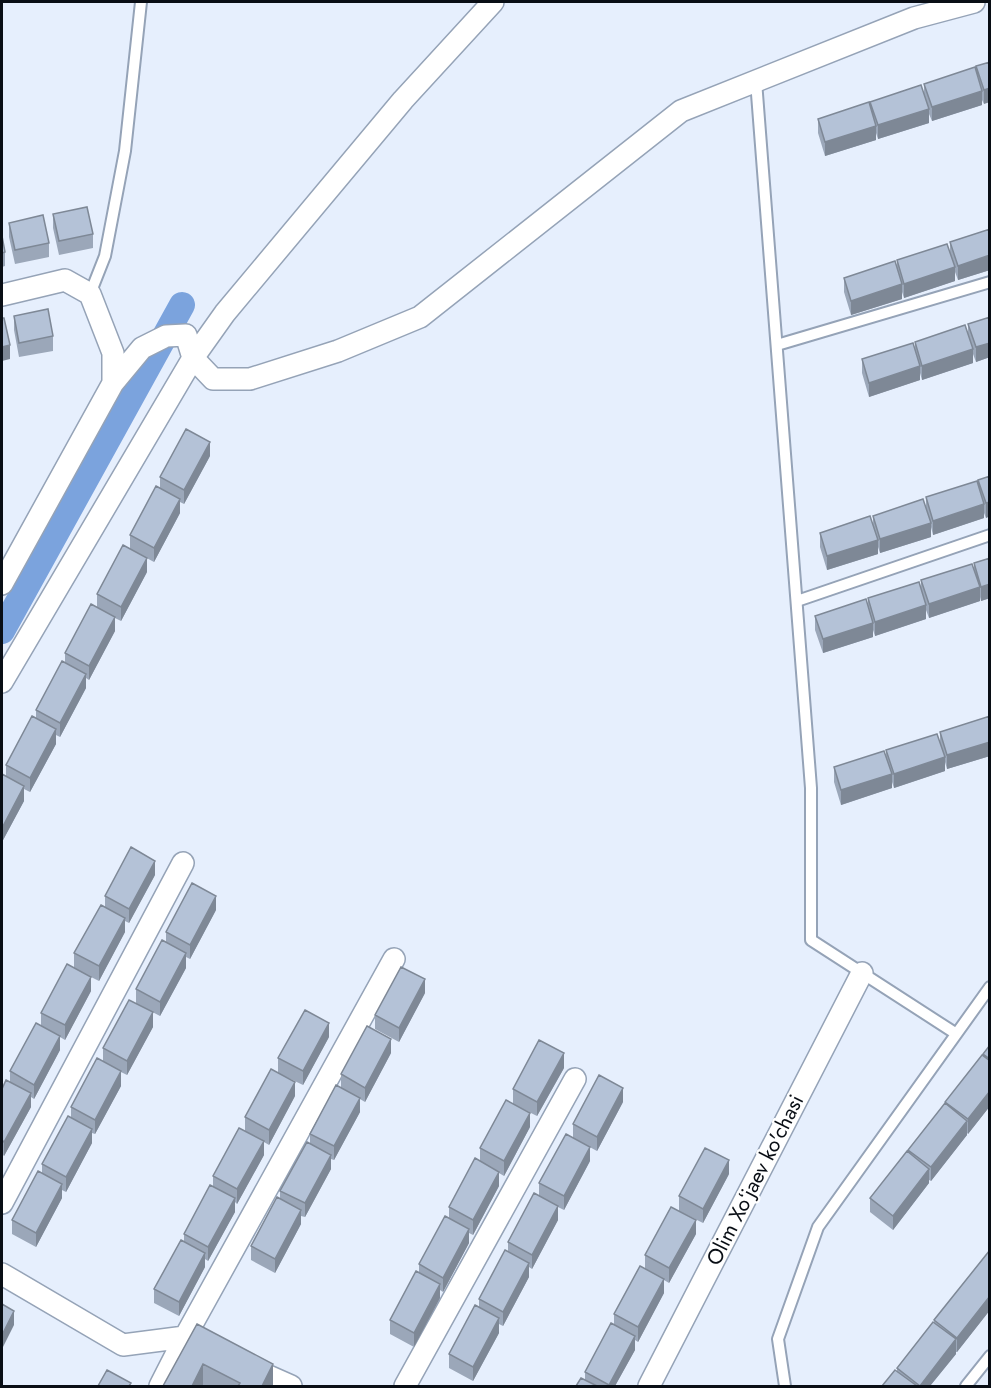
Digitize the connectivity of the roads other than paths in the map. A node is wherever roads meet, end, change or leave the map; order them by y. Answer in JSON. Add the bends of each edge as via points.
{"nodes":[{"id":1,"x":141,"y":2,"type":"edge"},
{"id":2,"x":493,"y":2,"type":"edge"},
{"id":3,"x":974,"y":2,"type":"edge"},
{"id":4,"x":756,"y":81,"type":"junction"},
{"id":5,"x":990,"y":282,"type":"edge"},
{"id":6,"x":90,"y":294,"type":"junction"},
{"id":7,"x":2,"y":295,"type":"edge"},
{"id":8,"x":777,"y":345,"type":"junction"},
{"id":9,"x":193,"y":358,"type":"junction"},
{"id":10,"x":113,"y":383,"type":"junction"},
{"id":11,"x":990,"y":535,"type":"edge"},
{"id":12,"x":2,"y":584,"type":"edge"},
{"id":13,"x":797,"y":601,"type":"junction"},
{"id":14,"x":2,"y":682,"type":"edge"},
{"id":15,"x":183,"y":863,"type":"dead end"},
{"id":16,"x":394,"y":959,"type":"dead end"},
{"id":17,"x":862,"y":973,"type":"junction"},
{"id":18,"x":990,"y":987,"type":"edge"},
{"id":19,"x":955,"y":1033,"type":"junction"},
{"id":20,"x":575,"y":1079,"type":"dead end"},
{"id":21,"x":2,"y":1203,"type":"edge"},
{"id":22,"x":2,"y":1274,"type":"edge"},
{"id":23,"x":185,"y":1337,"type":"junction"},
{"id":24,"x":206,"y":1347,"type":"edge"},
{"id":25,"x":990,"y":1356,"type":"edge"},
{"id":26,"x":227,"y":1357,"type":"edge"},
{"id":27,"x":160,"y":1386,"type":"edge"},
{"id":28,"x":291,"y":1386,"type":"edge"},
{"id":29,"x":405,"y":1386,"type":"edge"},
{"id":30,"x":649,"y":1386,"type":"edge"},
{"id":31,"x":784,"y":1386,"type":"edge"},
{"id":32,"x":966,"y":1386,"type":"edge"}],
"edges":[{"from":1,"to":6,"type":"lane","via":[[125,151],[105,256]]},
{"from":2,"to":9,"type":"street","via":[[403,100],[225,313]]},
{"from":3,"to":4,"type":"street","via":[[914,18]]},
{"from":4,"to":8,"type":"lane"},
{"from":4,"to":9,"type":"street","via":[[681,111],[420,317],[338,351],[250,379],[213,379]]},
{"from":5,"to":8,"type":"lane"},
{"from":6,"to":7,"type":"street","via":[[65,280]]},
{"from":6,"to":10,"type":"street","via":[[113,353]]},
{"from":8,"to":13,"type":"lane"},
{"from":9,"to":10,"type":"street","via":[[186,335],[166,336],[142,348]]},
{"from":9,"to":14,"type":"street"},
{"from":10,"to":12,"type":"street"},
{"from":11,"to":13,"type":"lane"},
{"from":13,"to":17,"type":"lane","via":[[812,788],[811,940]]},
{"from":15,"to":21,"type":"street"},
{"from":16,"to":23,"type":"street"},
{"from":17,"to":19,"type":"lane"},
{"from":17,"to":30,"type":"street","name":"Olim Xoʻjaev ko'chasi"},
{"from":18,"to":19,"type":"lane"},
{"from":19,"to":31,"type":"lane","via":[[818,1227],[778,1339]]},
{"from":20,"to":29,"type":"street"},
{"from":22,"to":23,"type":"street","via":[[123,1345]]},
{"from":23,"to":24,"type":"street"},
{"from":23,"to":27,"type":"street"},
{"from":25,"to":32,"type":"lane"},
{"from":26,"to":28,"type":"street"}]}
